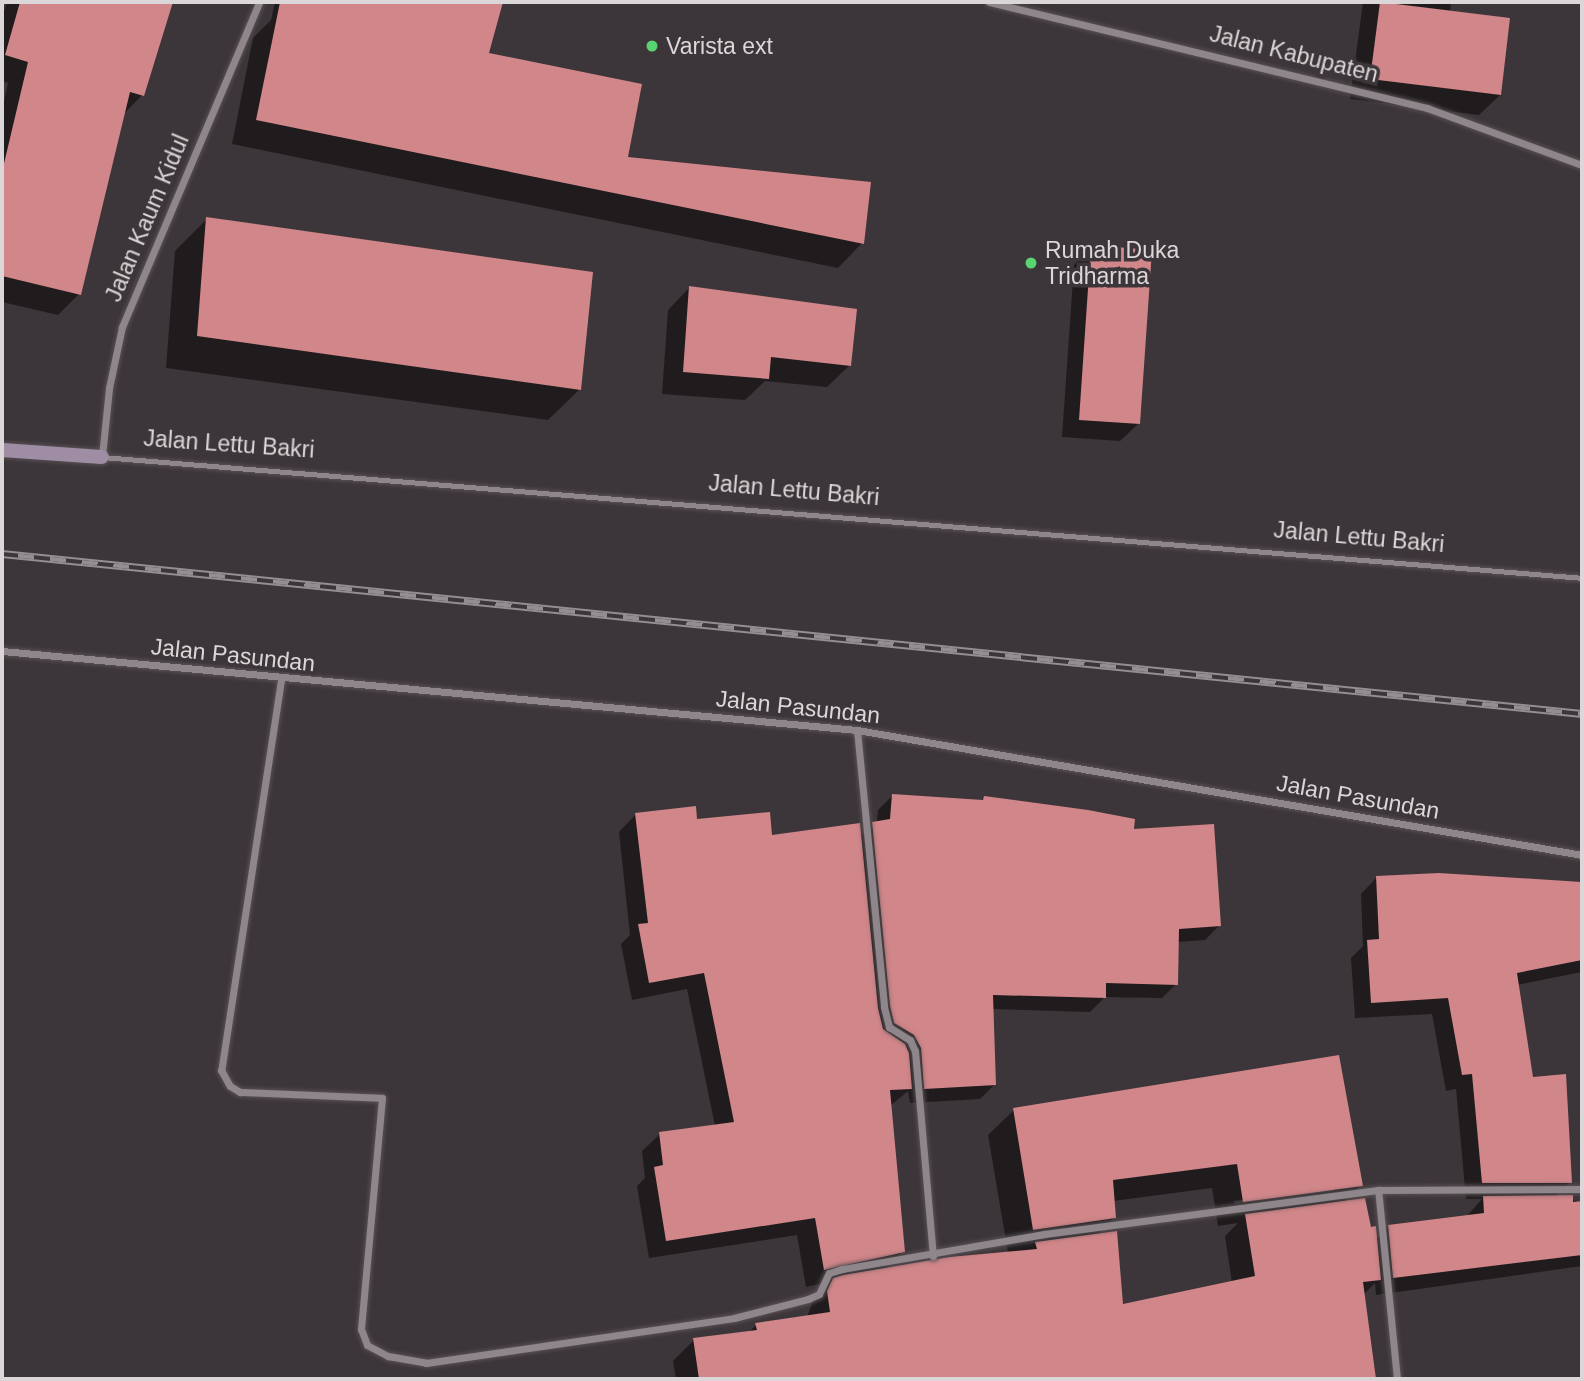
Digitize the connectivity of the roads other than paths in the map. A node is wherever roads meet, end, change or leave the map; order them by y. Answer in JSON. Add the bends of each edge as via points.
{"nodes":[{"id":1,"x":259,"y":2,"type":"edge"},
{"id":2,"x":989,"y":2,"type":"edge"},
{"id":3,"x":1582,"y":165,"type":"edge"},
{"id":4,"x":2,"y":450,"type":"edge"},
{"id":5,"x":102,"y":457,"type":"junction"},
{"id":6,"x":1582,"y":578,"type":"edge"},
{"id":7,"x":2,"y":651,"type":"edge"},
{"id":8,"x":281,"y":680,"type":"junction"},
{"id":9,"x":857,"y":730,"type":"junction"},
{"id":10,"x":1582,"y":855,"type":"edge"},
{"id":11,"x":1582,"y":1189,"type":"edge"},
{"id":12,"x":1378,"y":1190,"type":"junction"},
{"id":13,"x":933,"y":1256,"type":"junction"},
{"id":14,"x":1397,"y":1379,"type":"edge"}],
"edges":[{"from":1,"to":5,"type":"street","name":"Jalan Kaum Kidul","via":[[122,327],[109,388]]},
{"from":2,"to":3,"type":"street","name":"Jalan Kabupaten","via":[[1427,108]]},
{"from":4,"to":5,"type":"street","name":"Jalan Lettu Bakri"},
{"from":5,"to":6,"type":"lane","name":"Jalan Lettu Bakri"},
{"from":7,"to":8,"type":"street","name":"Jalan Pasundan"},
{"from":8,"to":9,"type":"street","name":"Jalan Pasundan"},
{"from":8,"to":13,"type":"street","via":[[220,1070],[240,1092],[382,1098],[361,1298],[367,1345],[388,1356],[426,1363],[734,1318],[819,1294],[829,1273]]},
{"from":9,"to":10,"type":"street","name":"Jalan Pasundan"},
{"from":9,"to":13,"type":"street","via":[[884,1007],[889,1027],[909,1040],[915,1051]]},
{"from":11,"to":12,"type":"street"},
{"from":12,"to":13,"type":"street","via":[[1044,1234]]},
{"from":12,"to":14,"type":"street"}]}
